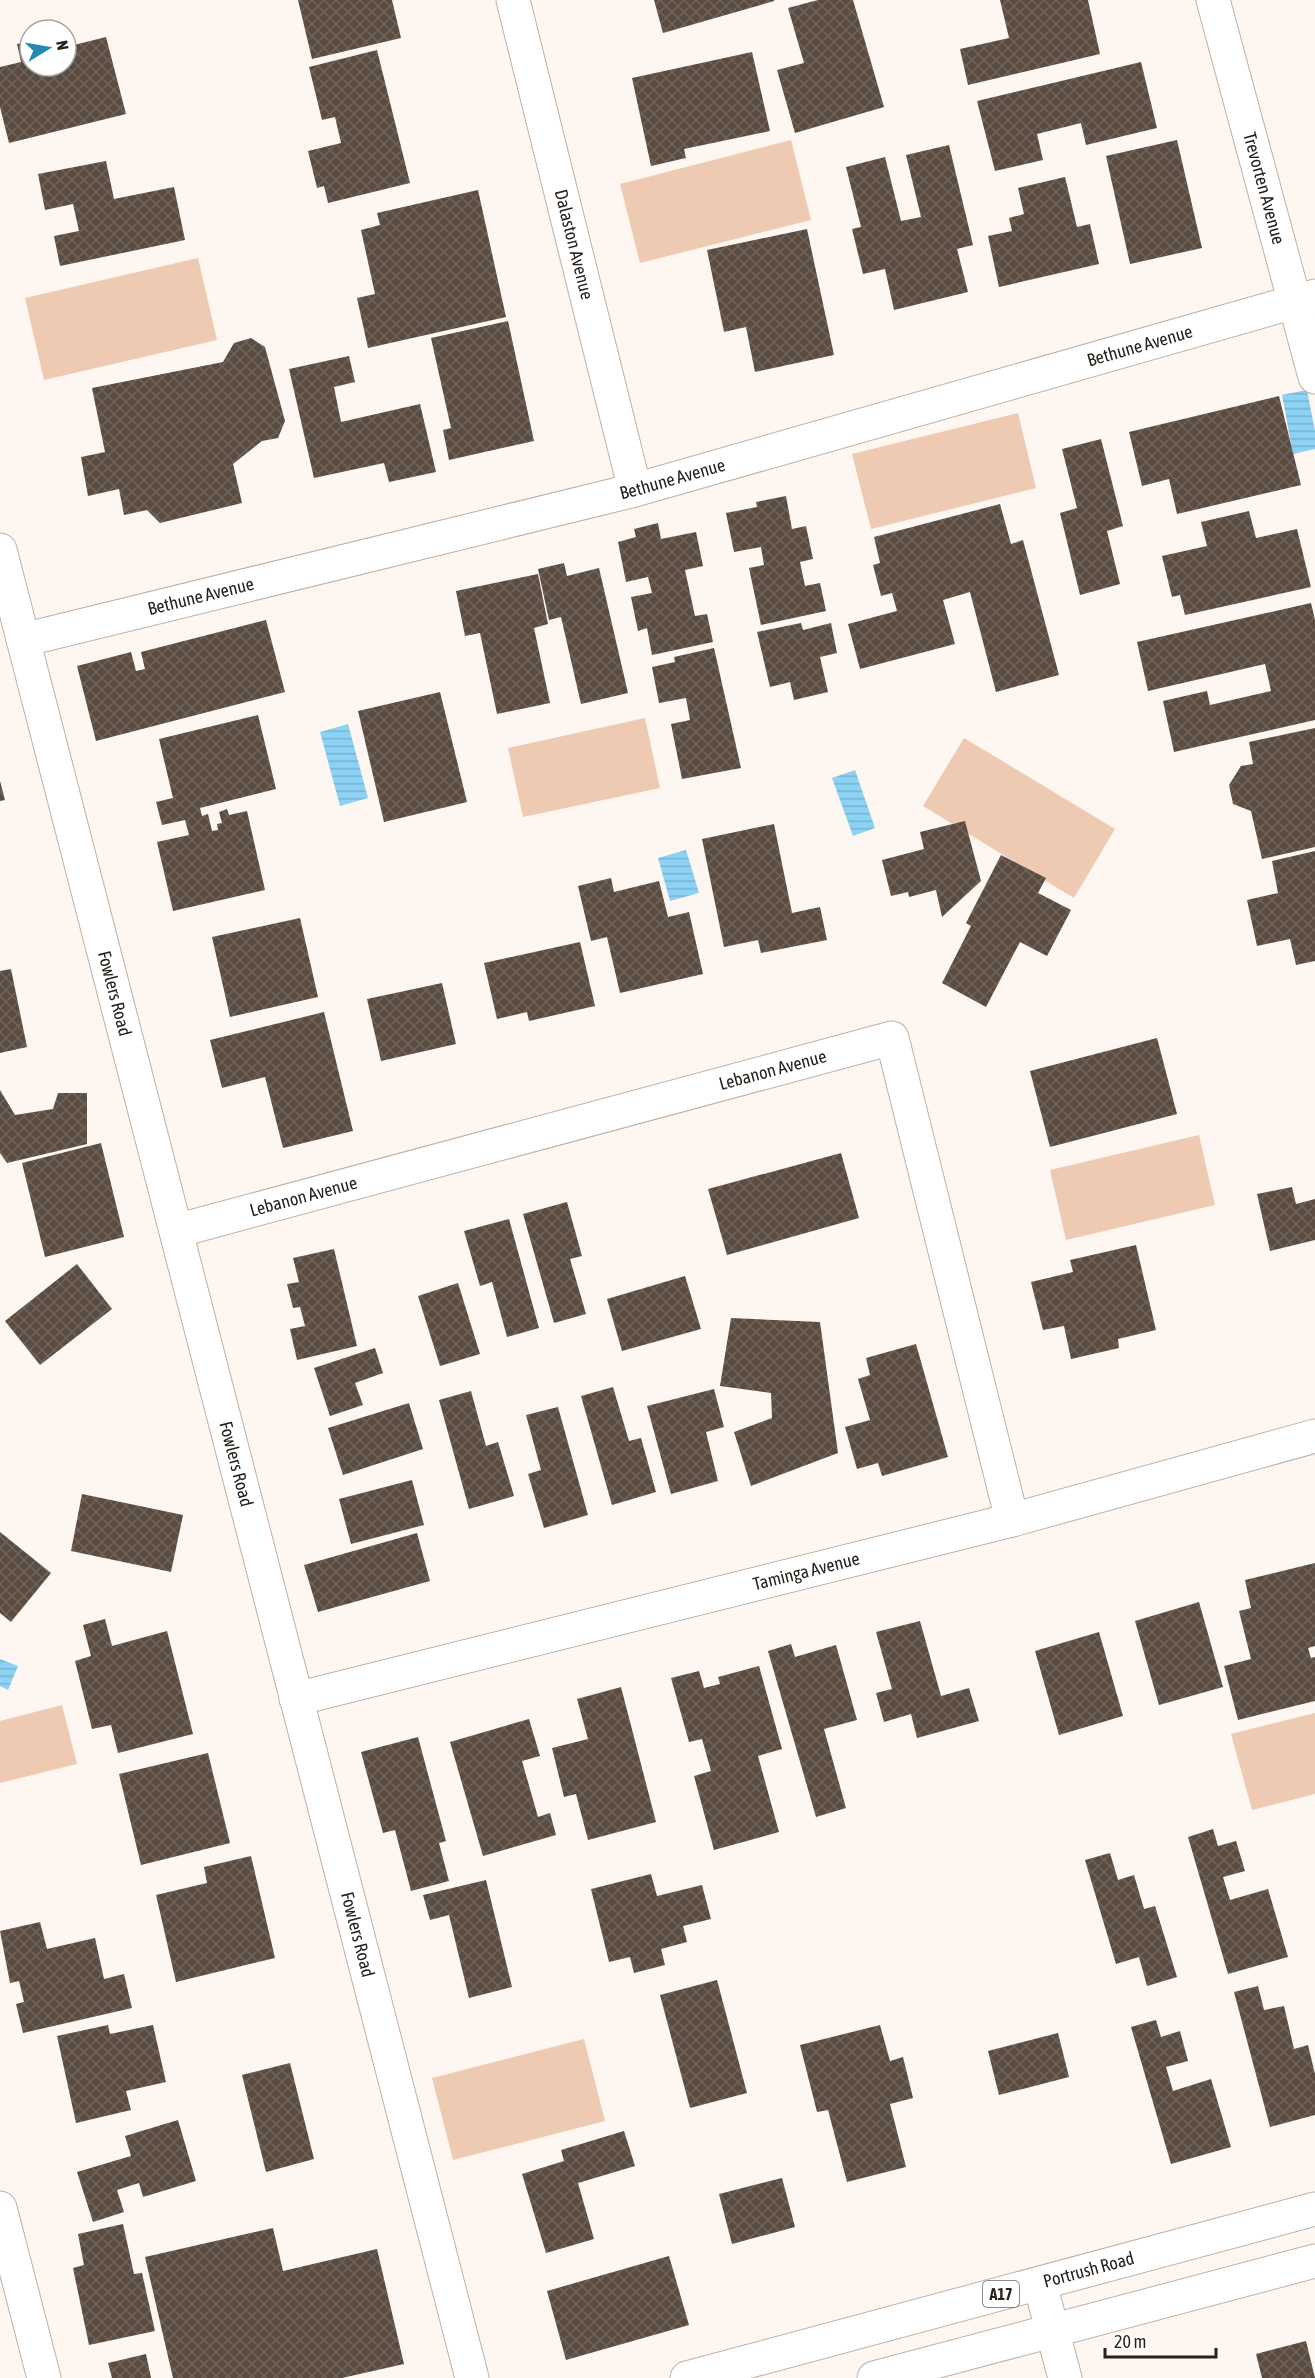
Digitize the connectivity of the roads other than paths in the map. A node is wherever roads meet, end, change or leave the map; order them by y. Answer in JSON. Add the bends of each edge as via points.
{"nodes":[{"id":1,"x":513,"y":0,"type":"edge"},
{"id":2,"x":1213,"y":0,"type":"edge"},
{"id":3,"x":1305,"y":298,"type":"edge"},
{"id":4,"x":1315,"y":377,"type":"edge"},
{"id":5,"x":635,"y":490,"type":"junction"},
{"id":6,"x":0,"y":550,"type":"edge"},
{"id":7,"x":23,"y":640,"type":"junction"},
{"id":8,"x":176,"y":1231,"type":"junction"},
{"id":9,"x":1315,"y":1436,"type":"edge"},
{"id":10,"x":1012,"y":1520,"type":"junction"},
{"id":11,"x":296,"y":1699,"type":"junction"},
{"id":12,"x":0,"y":2208,"type":"edge"},
{"id":13,"x":1315,"y":2209,"type":"edge"},
{"id":14,"x":1315,"y":2261,"type":"edge"},
{"id":15,"x":1040,"y":2284,"type":"junction"},
{"id":16,"x":1053,"y":2331,"type":"junction"},
{"id":17,"x":44,"y":2378,"type":"edge"},
{"id":18,"x":472,"y":2378,"type":"edge"},
{"id":19,"x":687,"y":2378,"type":"edge"},
{"id":20,"x":874,"y":2378,"type":"edge"},
{"id":21,"x":1065,"y":2378,"type":"edge"}],
"edges":[{"from":1,"to":5,"type":"main road","name":"Dalaston Avenue"},
{"from":2,"to":3,"type":"main road","name":"Trevorten Avenue"},
{"from":3,"to":4,"type":"main road","name":"Trevorten Avenue"},
{"from":3,"to":5,"type":"main road","name":"Bethune Avenue"},
{"from":5,"to":7,"type":"main road","name":"Bethune Avenue"},
{"from":6,"to":7,"type":"main road","name":"Fowlers Road"},
{"from":7,"to":8,"type":"main road","name":"Fowlers Road"},
{"from":8,"to":10,"type":"main road","name":"Lebanon Avenue","via":[[892,1038]]},
{"from":8,"to":11,"type":"main road","name":"Fowlers Road"},
{"from":9,"to":10,"type":"main road","name":"Taminga Avenue"},
{"from":10,"to":11,"type":"main road","name":"Taminga Avenue"},
{"from":11,"to":18,"type":"main road","name":"Fowlers Road"},
{"from":12,"to":17,"type":"main road"},
{"from":13,"to":15,"type":"main road","name":"Portrush Road","number":"A17"},
{"from":14,"to":16,"type":"main road"},
{"from":15,"to":16,"type":"main road"},
{"from":15,"to":19,"type":"main road","name":"Portrush Road","number":"A17"},
{"from":16,"to":20,"type":"main road"},
{"from":16,"to":21,"type":"main road"}]}
